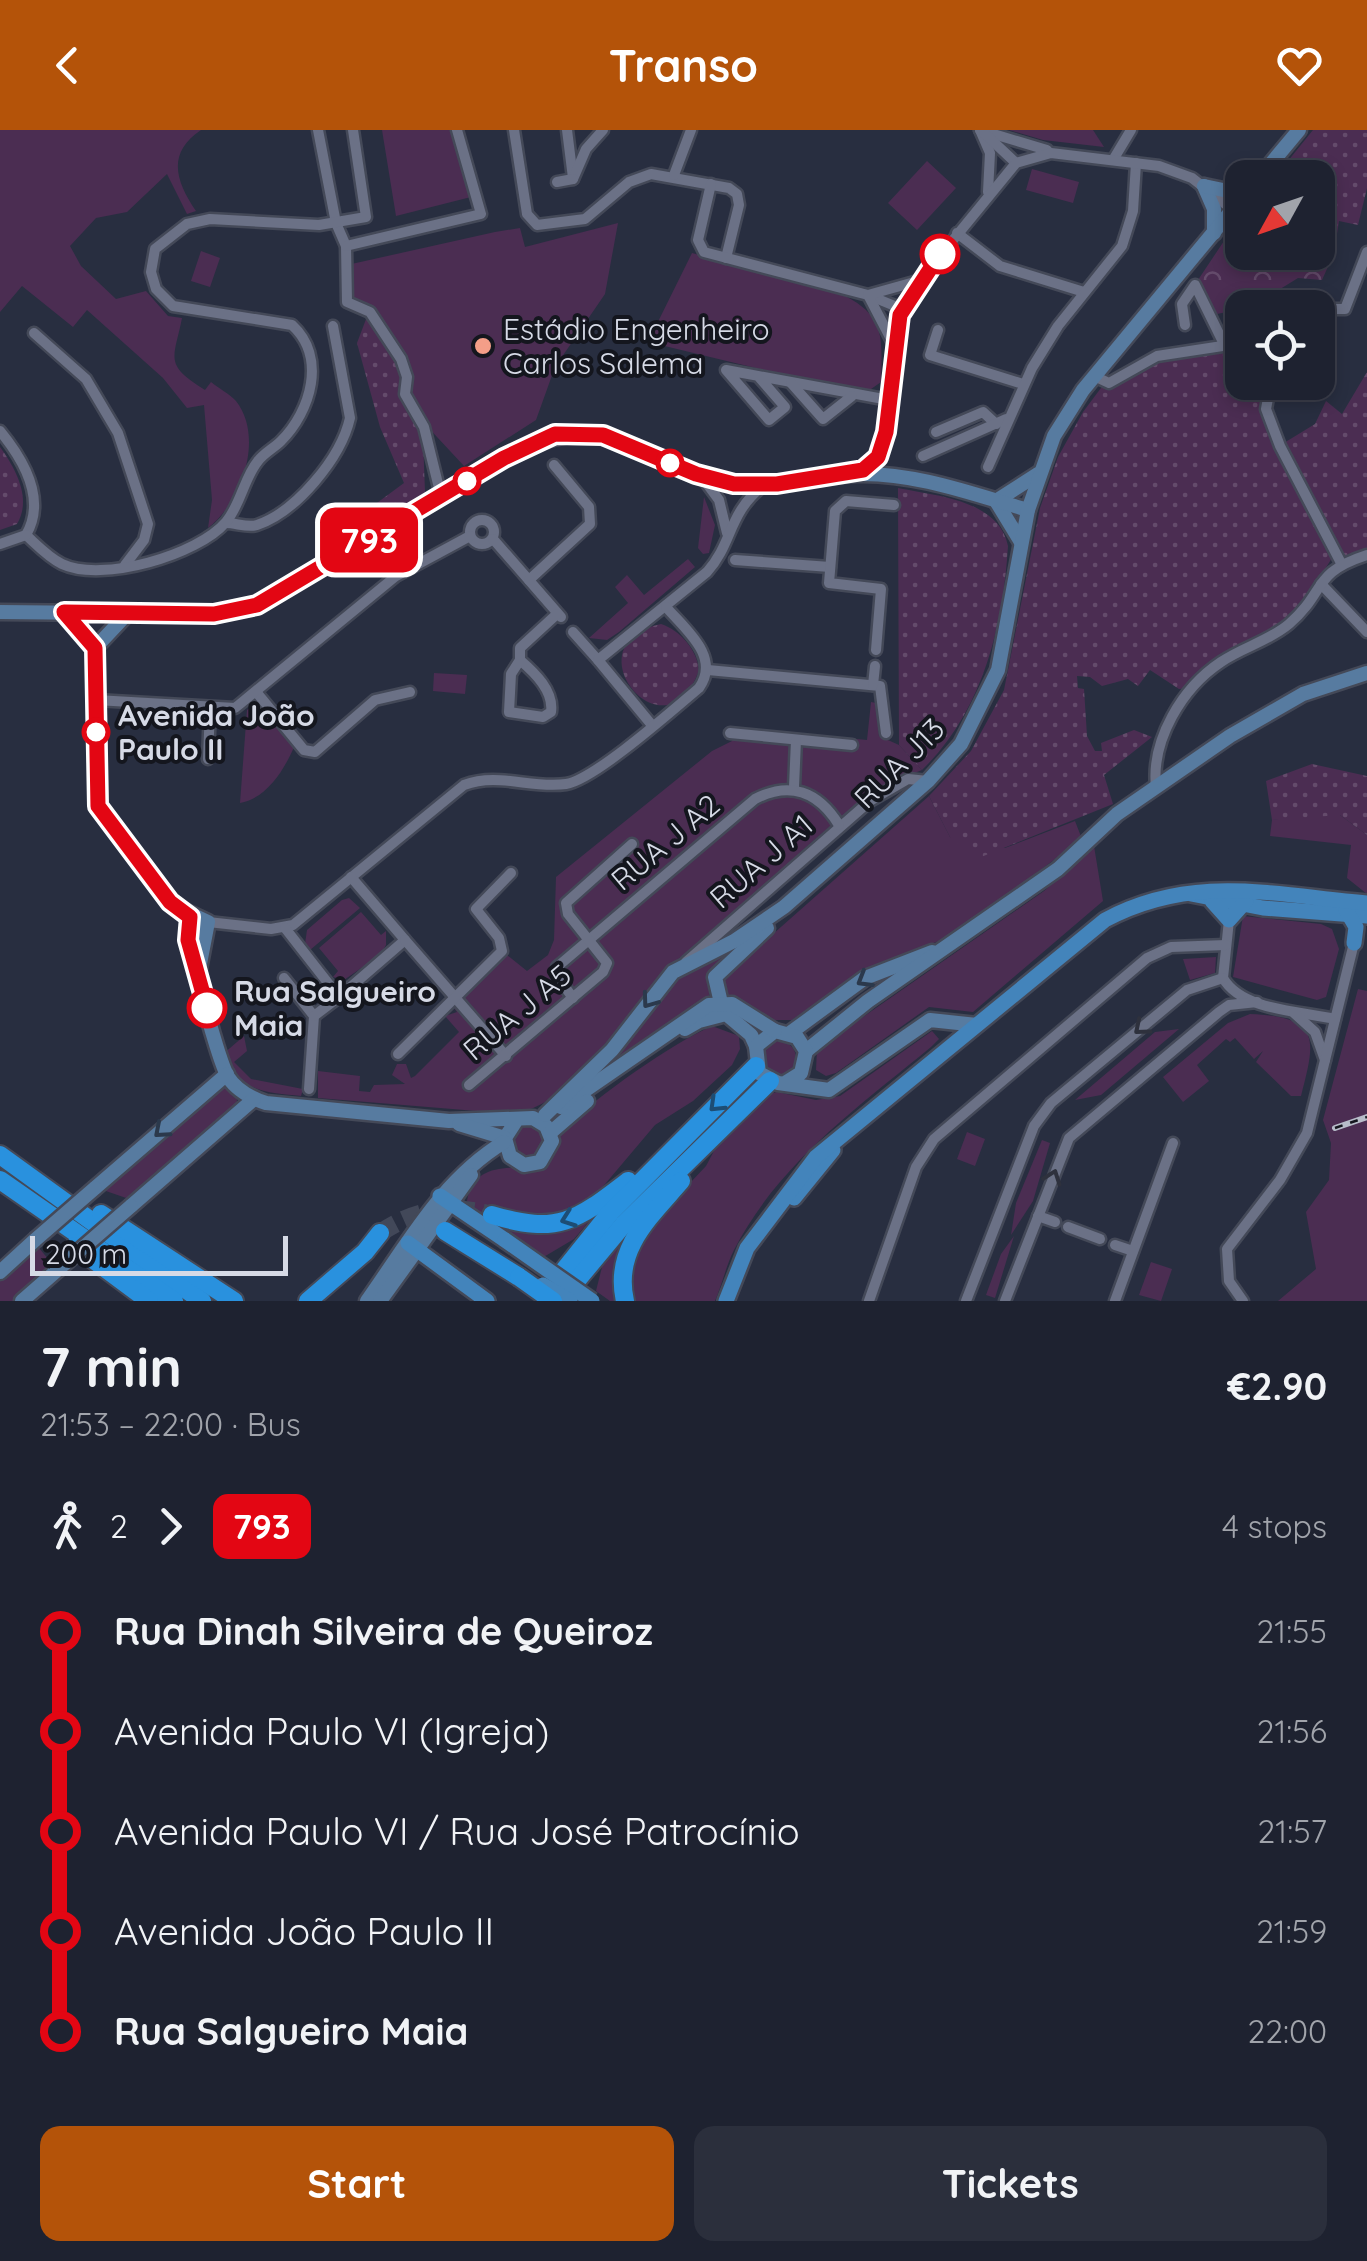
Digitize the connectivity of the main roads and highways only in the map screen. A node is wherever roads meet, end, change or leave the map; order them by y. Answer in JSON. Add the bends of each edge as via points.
{"nodes":[{"id":1,"x":1299,"y":130,"type":"edge"},
{"id":2,"x":1275,"y":160,"type":"edge"},
{"id":3,"x":1225,"y":188,"type":"edge"},
{"id":4,"x":1225,"y":219,"type":"edge"},
{"id":5,"x":1214,"y":232,"type":"junction"},
{"id":6,"x":1038,"y":474,"type":"junction"},
{"id":7,"x":996,"y":501,"type":"junction"},
{"id":8,"x":1028,"y":510,"type":"junction"},
{"id":9,"x":1022,"y":542,"type":"junction"},
{"id":10,"x":0,"y":612,"type":"edge"},
{"id":11,"x":64,"y":612,"type":"junction"},
{"id":12,"x":128,"y":613,"type":"junction"},
{"id":13,"x":95,"y":648,"type":"junction"},
{"id":14,"x":1367,"y":674,"type":"edge"},
{"id":15,"x":1187,"y":892,"type":"junction"},
{"id":16,"x":1257,"y":894,"type":"junction"},
{"id":17,"x":1212,"y":901,"type":"junction"},
{"id":18,"x":1367,"y":903,"type":"edge"},
{"id":19,"x":1242,"y":904,"type":"junction"},
{"id":20,"x":784,"y":906,"type":"junction"},
{"id":21,"x":1335,"y":908,"type":"junction"},
{"id":22,"x":1359,"y":916,"type":"edge"},
{"id":23,"x":190,"y":917,"type":"junction"},
{"id":24,"x":1367,"y":929,"type":"edge"},
{"id":25,"x":1354,"y":943,"type":"junction"},
{"id":26,"x":947,"y":946,"type":"junction"},
{"id":27,"x":199,"y":969,"type":"junction"},
{"id":28,"x":722,"y":1003,"type":"junction"},
{"id":29,"x":925,"y":1022,"type":"junction"},
{"id":30,"x":948,"y":1024,"type":"junction"},
{"id":31,"x":977,"y":1026,"type":"junction"},
{"id":32,"x":782,"y":1032,"type":"junction"},
{"id":33,"x":956,"y":1043,"type":"junction"},
{"id":34,"x":756,"y":1046,"type":"junction"},
{"id":35,"x":806,"y":1051,"type":"junction"},
{"id":36,"x":756,"y":1066,"type":"junction"},
{"id":37,"x":804,"y":1068,"type":"junction"},
{"id":38,"x":227,"y":1074,"type":"junction"},
{"id":39,"x":778,"y":1082,"type":"junction"},
{"id":40,"x":835,"y":1088,"type":"junction"},
{"id":41,"x":254,"y":1100,"type":"junction"},
{"id":42,"x":540,"y":1117,"type":"junction"},
{"id":43,"x":449,"y":1120,"type":"junction"},
{"id":44,"x":726,"y":1120,"type":"junction"},
{"id":45,"x":516,"y":1121,"type":"junction"},
{"id":46,"x":465,"y":1126,"type":"junction"},
{"id":47,"x":550,"y":1133,"type":"junction"},
{"id":48,"x":839,"y":1142,"type":"junction"},
{"id":49,"x":676,"y":1144,"type":"junction"},
{"id":50,"x":506,"y":1145,"type":"junction"},
{"id":51,"x":0,"y":1155,"type":"edge"},
{"id":52,"x":469,"y":1164,"type":"junction"},
{"id":53,"x":0,"y":1180,"type":"edge"},
{"id":54,"x":44,"y":1187,"type":"junction"},
{"id":55,"x":444,"y":1199,"type":"junction"},
{"id":56,"x":32,"y":1204,"type":"junction"},
{"id":57,"x":492,"y":1214,"type":"tunnel mouth"},
{"id":58,"x":445,"y":1230,"type":"dead end"},
{"id":59,"x":382,"y":1238,"type":"tunnel mouth"},
{"id":60,"x":35,"y":1240,"type":"junction"},
{"id":61,"x":412,"y":1246,"type":"junction"},
{"id":62,"x":0,"y":1256,"type":"edge"},
{"id":63,"x":0,"y":1272,"type":"edge"},
{"id":64,"x":519,"y":1276,"type":"junction"},
{"id":65,"x":22,"y":1301,"type":"edge"},
{"id":66,"x":149,"y":1301,"type":"edge"},
{"id":67,"x":174,"y":1301,"type":"edge"},
{"id":68,"x":202,"y":1301,"type":"edge"},
{"id":69,"x":234,"y":1301,"type":"edge"},
{"id":70,"x":308,"y":1301,"type":"edge"},
{"id":71,"x":367,"y":1301,"type":"edge"},
{"id":72,"x":380,"y":1301,"type":"edge"},
{"id":73,"x":487,"y":1301,"type":"edge"},
{"id":74,"x":540,"y":1301,"type":"edge"},
{"id":75,"x":556,"y":1301,"type":"edge"},
{"id":76,"x":570,"y":1301,"type":"edge"},
{"id":77,"x":592,"y":1301,"type":"edge"},
{"id":78,"x":625,"y":1301,"type":"edge"},
{"id":79,"x":726,"y":1301,"type":"edge"},
{"id":80,"x":736,"y":1301,"type":"edge"}],
"edges":[{"from":1,"to":2,"type":"main road"},
{"from":3,"to":5,"type":"main road","via":[[1204,186]]},
{"from":4,"to":5,"type":"main road","name":"RUA J13"},
{"from":5,"to":6,"type":"main road","name":"RUA J13","via":[[1094,376],[1063,420]]},
{"from":6,"to":7,"type":"main road"},
{"from":6,"to":8,"type":"main road","name":"RUA J13"},
{"from":7,"to":8,"type":"main road"},
{"from":7,"to":9,"type":"main road"},
{"from":7,"to":12,"type":"main road","via":[[909,477],[852,474],[734,484],[610,437],[571,432],[532,442],[268,600],[225,613]]},
{"from":8,"to":9,"type":"main road","name":"RUA J13"},
{"from":9,"to":20,"type":"main road","name":"RUA J13","via":[[992,686],[970,730],[928,780]]},
{"from":10,"to":11,"type":"main road"},
{"from":11,"to":12,"type":"main road"},
{"from":11,"to":13,"type":"main road"},
{"from":12,"to":13,"type":"main road"},
{"from":13,"to":23,"type":"main road","via":[[98,806],[170,902]]},
{"from":14,"to":26,"type":"main road","via":[[1264,714],[1118,814],[1058,870]]},
{"from":15,"to":16,"type":"main road"},
{"from":15,"to":17,"type":"main road"},
{"from":15,"to":31,"type":"main road","via":[[1143,901],[1106,920]]},
{"from":16,"to":19,"type":"main road"},
{"from":16,"to":21,"type":"main road"},
{"from":17,"to":19,"type":"main road"},
{"from":17,"to":19,"type":"main road","via":[[1229,920]]},
{"from":18,"to":21,"type":"main road"},
{"from":19,"to":21,"type":"main road"},
{"from":20,"to":28,"type":"main road","name":"RUA J13","via":[[715,976]]},
{"from":20,"to":42,"type":"main road","name":"RUA J13","one_way":true,"via":[[734,941],[683,965],[612,1050]]},
{"from":21,"to":22,"type":"main road"},
{"from":21,"to":25,"type":"main road"},
{"from":22,"to":25,"type":"main road"},
{"from":23,"to":27,"type":"main road","via":[[188,940]]},
{"from":23,"to":27,"type":"main road","via":[[208,922]]},
{"from":24,"to":25,"type":"main road"},
{"from":26,"to":32,"type":"main road","one_way":true,"via":[[865,978]]},
{"from":26,"to":35,"type":"main road"},
{"from":27,"to":38,"type":"main road"},
{"from":28,"to":32,"type":"main road"},
{"from":28,"to":42,"type":"main road","via":[[692,1014],[572,1102]]},
{"from":29,"to":30,"type":"main road"},
{"from":29,"to":33,"type":"main road","via":[[941,1026]]},
{"from":29,"to":40,"type":"main road"},
{"from":30,"to":31,"type":"main road"},
{"from":30,"to":33,"type":"main road"},
{"from":31,"to":33,"type":"main road"},
{"from":32,"to":34,"type":"main road"},
{"from":32,"to":35,"type":"main road"},
{"from":33,"to":48,"type":"main road"},
{"from":34,"to":36,"type":"main road"},
{"from":34,"to":47,"type":"main road","via":[[726,1014],[699,1020]]},
{"from":35,"to":37,"type":"main road"},
{"from":36,"to":39,"type":"main road"},
{"from":36,"to":49,"type":"highway","one_way":true},
{"from":37,"to":39,"type":"main road"},
{"from":37,"to":40,"type":"main road"},
{"from":38,"to":41,"type":"main road"},
{"from":38,"to":60,"type":"main road","one_way":true,"bridge":true},
{"from":39,"to":40,"type":"main road"},
{"from":39,"to":44,"type":"highway"},
{"from":41,"to":43,"type":"main road"},
{"from":41,"to":65,"type":"main road","bridge":true},
{"from":42,"to":45,"type":"main road"},
{"from":42,"to":47,"type":"main road"},
{"from":43,"to":45,"type":"main road"},
{"from":43,"to":46,"type":"main road"},
{"from":44,"to":75,"type":"highway"},
{"from":44,"to":78,"type":"highway","via":[[632,1239],[623,1266]]},
{"from":45,"to":50,"type":"main road"},
{"from":46,"to":50,"type":"main road"},
{"from":46,"to":52,"type":"main road","via":[[476,1144]]},
{"from":47,"to":50,"type":"main road","via":[[550,1150],[540,1162],[524,1164]]},
{"from":48,"to":79,"type":"main road","via":[[816,1157],[768,1216],[738,1265]]},
{"from":48,"to":80,"type":"main road","via":[[755,1253]]},
{"from":49,"to":57,"type":"highway","one_way":true,"via":[[570,1221],[537,1226]]},
{"from":49,"to":74,"type":"highway"},
{"from":50,"to":52,"type":"main road"},
{"from":50,"to":55,"type":"main road"},
{"from":51,"to":54,"type":"highway"},
{"from":52,"to":55,"type":"main road"},
{"from":53,"to":56,"type":"highway"},
{"from":54,"to":68,"type":"highway"},
{"from":54,"to":69,"type":"highway","via":[[95,1210]]},
{"from":55,"to":61,"type":"main road"},
{"from":55,"to":77,"type":"main road","bridge":true},
{"from":56,"to":66,"type":"highway"},
{"from":56,"to":67,"type":"highway"},
{"from":58,"to":64,"type":"highway"},
{"from":59,"to":70,"type":"highway"},
{"from":60,"to":62,"type":"main road"},
{"from":60,"to":63,"type":"main road"},
{"from":61,"to":71,"type":"main road"},
{"from":61,"to":72,"type":"main road"},
{"from":61,"to":73,"type":"main road"},
{"from":64,"to":75,"type":"highway","bridge":true},
{"from":64,"to":76,"type":"main road","bridge":true}]}
